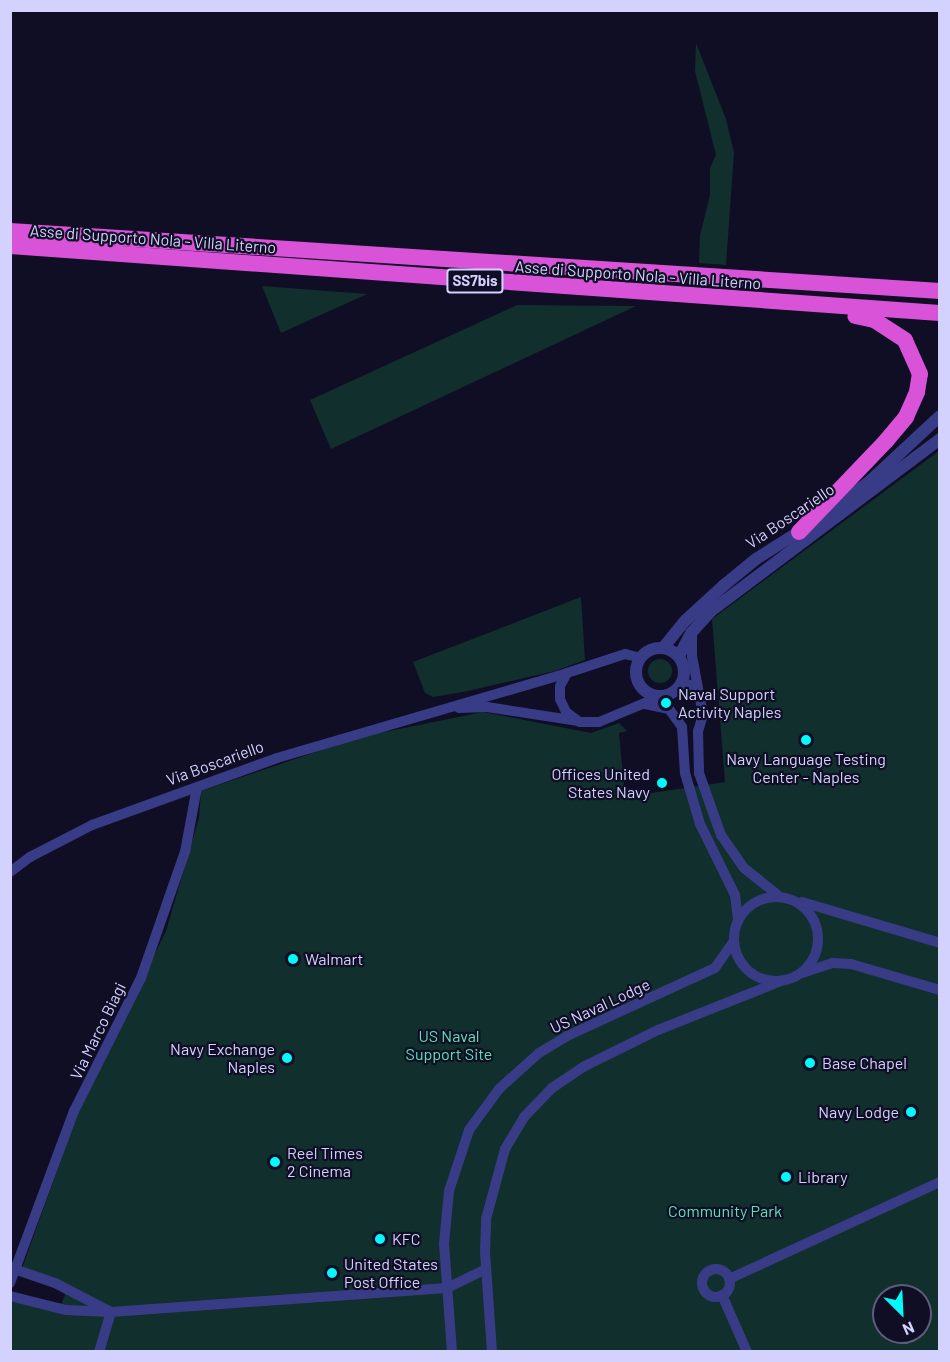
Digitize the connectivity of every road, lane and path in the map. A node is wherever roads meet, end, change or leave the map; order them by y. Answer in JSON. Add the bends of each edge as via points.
{"nodes":[{"id":1,"x":10,"y":231,"type":"edge"},
{"id":2,"x":10,"y":246,"type":"edge"},
{"id":3,"x":939,"y":291,"type":"edge"},
{"id":4,"x":771,"y":302,"type":"junction"},
{"id":5,"x":939,"y":314,"type":"edge"},
{"id":6,"x":939,"y":416,"type":"edge"},
{"id":7,"x":939,"y":439,"type":"edge"},
{"id":8,"x":799,"y":532,"type":"junction"},
{"id":9,"x":692,"y":632,"type":"junction"},
{"id":10,"x":663,"y":648,"type":"junction"},
{"id":11,"x":679,"y":656,"type":"junction"},
{"id":12,"x":641,"y":658,"type":"junction"},
{"id":13,"x":567,"y":673,"type":"junction"},
{"id":14,"x":682,"y":682,"type":"junction"},
{"id":15,"x":698,"y":688,"type":"junction"},
{"id":16,"x":664,"y":695,"type":"junction"},
{"id":17,"x":645,"y":704,"type":"junction"},
{"id":18,"x":441,"y":708,"type":"junction"},
{"id":19,"x":579,"y":722,"type":"junction"},
{"id":20,"x":197,"y":787,"type":"junction"},
{"id":21,"x":10,"y":872,"type":"edge"},
{"id":22,"x":779,"y":896,"type":"junction"},
{"id":23,"x":795,"y":901,"type":"junction"},
{"id":24,"x":738,"y":921,"type":"junction"},
{"id":25,"x":734,"y":941,"type":"junction"},
{"id":26,"x":939,"y":943,"type":"edge"},
{"id":27,"x":799,"y":974,"type":"junction"},
{"id":28,"x":781,"y":981,"type":"junction"},
{"id":29,"x":939,"y":990,"type":"edge"},
{"id":30,"x":939,"y":1182,"type":"edge"},
{"id":31,"x":486,"y":1269,"type":"junction"},
{"id":32,"x":17,"y":1270,"type":"junction"},
{"id":33,"x":729,"y":1279,"type":"junction"},
{"id":34,"x":10,"y":1283,"type":"edge"},
{"id":35,"x":447,"y":1288,"type":"junction"},
{"id":36,"x":722,"y":1295,"type":"junction"},
{"id":37,"x":10,"y":1296,"type":"edge"},
{"id":38,"x":111,"y":1312,"type":"junction"},
{"id":39,"x":99,"y":1352,"type":"edge"},
{"id":40,"x":452,"y":1352,"type":"edge"},
{"id":41,"x":492,"y":1352,"type":"edge"},
{"id":42,"x":747,"y":1352,"type":"edge"}],
"edges":[{"from":1,"to":3,"type":"highway","name":"Asse di Supporto Nola - Villa Literno","number":"SS7bis"},
{"from":2,"to":4,"type":"highway","name":"Asse di Supporto Nola - Villa Literno","number":"SS7bis"},
{"from":4,"to":5,"type":"highway","name":"Asse di Supporto Nola - Villa Literno","number":"SS7bis"},
{"from":4,"to":8,"type":"highway","via":[[873,320],[905,340],[920,374],[906,417]]},
{"from":6,"to":8,"type":"street","name":"Via Boscariello","via":[[869,482]]},
{"from":7,"to":9,"type":"street","name":"Via Boscariello","via":[[711,611]]},
{"from":8,"to":10,"type":"street","name":"Via Boscariello","via":[[739,573],[686,620]]},
{"from":9,"to":11,"type":"street","name":"Via Boscariello"},
{"from":9,"to":15,"type":"street"},
{"from":10,"to":11,"type":"street"},
{"from":10,"to":12,"type":"street","via":[[649,650]]},
{"from":11,"to":14,"type":"street","via":[[684,671]]},
{"from":12,"to":13,"type":"street","name":"Via Boscariello","via":[[625,654]]},
{"from":12,"to":16,"type":"street","via":[[636,668],[638,682],[649,693]]},
{"from":13,"to":18,"type":"street","name":"Via Boscariello"},
{"from":13,"to":19,"type":"street","via":[[560,686],[560,699],[566,712]]},
{"from":14,"to":15,"type":"street"},
{"from":14,"to":16,"type":"street"},
{"from":15,"to":22,"type":"street","via":[[703,715],[698,731],[699,773],[721,835],[744,868]]},
{"from":16,"to":17,"type":"street","name":"Via Boscariello"},
{"from":17,"to":19,"type":"street","name":"Via Boscariello","via":[[599,722]]},
{"from":17,"to":24,"type":"street","via":[[669,709],[682,727],[685,773],[700,824],[735,895]]},
{"from":18,"to":19,"type":"street","name":"Via Boscariello","via":[[487,707]]},
{"from":18,"to":20,"type":"street","name":"Via Boscariello"},
{"from":20,"to":21,"type":"street","name":"Via Boscariello","via":[[92,825],[30,857]]},
{"from":20,"to":32,"type":"street","name":"Via Marco Biagi","via":[[185,852],[141,978],[74,1112],[34,1213]]},
{"from":22,"to":23,"type":"street"},
{"from":22,"to":24,"type":"street","via":[[754,902]]},
{"from":23,"to":26,"type":"street"},
{"from":23,"to":27,"type":"street","via":[[813,918],[818,930],[816,955]]},
{"from":24,"to":25,"type":"street"},
{"from":25,"to":28,"type":"street","via":[[740,960],[754,975]]},
{"from":25,"to":35,"type":"street","name":"US Naval Lodge","via":[[715,968],[567,1036],[539,1053],[499,1089],[468,1130],[449,1191],[444,1244]]},
{"from":27,"to":28,"type":"street"},
{"from":27,"to":29,"type":"street","via":[[833,963],[851,964]]},
{"from":28,"to":31,"type":"street","via":[[658,1030],[584,1066],[552,1088],[524,1117],[505,1149],[486,1219]]},
{"from":30,"to":33,"type":"street"},
{"from":31,"to":35,"type":"street"},
{"from":31,"to":41,"type":"street"},
{"from":32,"to":34,"type":"street","name":"Via Marco Biagi"},
{"from":32,"to":38,"type":"street","via":[[98,1302]]},
{"from":33,"to":36,"type":"street"},
{"from":33,"to":36,"type":"street","via":[[716,1270],[703,1278],[706,1294]]},
{"from":35,"to":38,"type":"street"},
{"from":35,"to":40,"type":"street","name":"US Naval Lodge"},
{"from":36,"to":42,"type":"street"},
{"from":37,"to":38,"type":"street","via":[[66,1310]]},
{"from":38,"to":39,"type":"street"}]}
